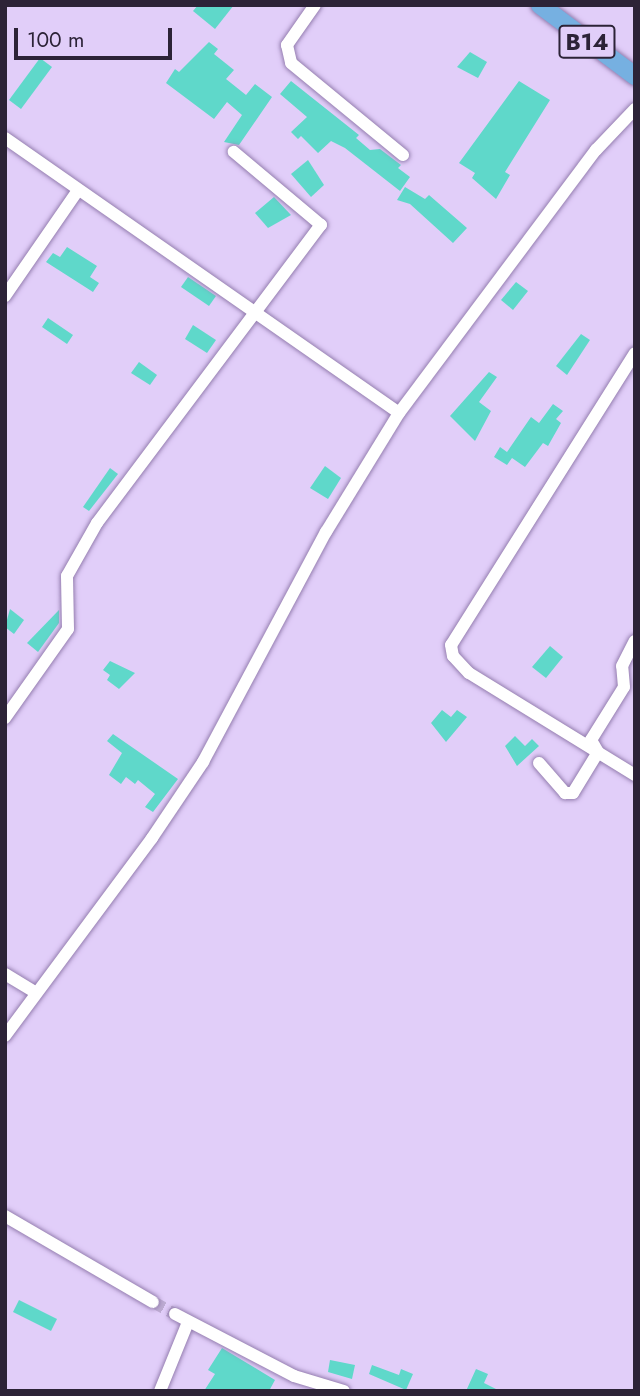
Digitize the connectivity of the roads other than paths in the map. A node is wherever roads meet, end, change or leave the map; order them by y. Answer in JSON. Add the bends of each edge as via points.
{"nodes":[{"id":1,"x":315,"y":5,"type":"edge"},
{"id":2,"x":540,"y":5,"type":"edge"},
{"id":3,"x":635,"y":76,"type":"edge"},
{"id":4,"x":635,"y":109,"type":"edge"},
{"id":5,"x":5,"y":138,"type":"edge"},
{"id":6,"x":234,"y":152,"type":"dead end"},
{"id":7,"x":403,"y":155,"type":"dead end"},
{"id":8,"x":78,"y":190,"type":"junction"},
{"id":9,"x":5,"y":296,"type":"edge"},
{"id":10,"x":253,"y":310,"type":"junction"},
{"id":11,"x":635,"y":353,"type":"edge"},
{"id":12,"x":399,"y":413,"type":"junction"},
{"id":13,"x":635,"y":641,"type":"edge"},
{"id":14,"x":5,"y":718,"type":"edge"},
{"id":15,"x":598,"y":752,"type":"junction"},
{"id":16,"x":539,"y":762,"type":"dead end"},
{"id":17,"x":635,"y":775,"type":"edge"},
{"id":18,"x":5,"y":974,"type":"edge"},
{"id":19,"x":35,"y":992,"type":"junction"},
{"id":20,"x":5,"y":1036,"type":"edge"},
{"id":21,"x":5,"y":1216,"type":"edge"},
{"id":22,"x":153,"y":1302,"type":"tunnel mouth"},
{"id":23,"x":175,"y":1314,"type":"tunnel mouth"},
{"id":24,"x":188,"y":1322,"type":"junction"},
{"id":25,"x":160,"y":1391,"type":"edge"},
{"id":26,"x":344,"y":1391,"type":"edge"}],
"edges":[{"from":1,"to":7,"type":"street","via":[[288,44],[292,63]]},
{"from":2,"to":3,"type":"highway","number":"B14"},
{"from":4,"to":12,"type":"street","via":[[596,150]]},
{"from":5,"to":8,"type":"street"},
{"from":6,"to":10,"type":"street","via":[[320,222]]},
{"from":8,"to":9,"type":"street"},
{"from":8,"to":10,"type":"street"},
{"from":10,"to":12,"type":"street"},
{"from":10,"to":14,"type":"street","via":[[75,560],[67,576],[68,628]]},
{"from":11,"to":15,"type":"street","via":[[451,645],[453,656],[469,673]]},
{"from":12,"to":19,"type":"street","via":[[326,532],[202,762],[152,838]]},
{"from":13,"to":15,"type":"street","via":[[622,666],[624,687],[591,740]]},
{"from":15,"to":16,"type":"street","via":[[573,793],[565,793]]},
{"from":15,"to":17,"type":"street"},
{"from":18,"to":19,"type":"street"},
{"from":19,"to":20,"type":"street"},
{"from":21,"to":22,"type":"street"},
{"from":23,"to":24,"type":"street"},
{"from":24,"to":25,"type":"street"},
{"from":24,"to":26,"type":"street","via":[[294,1376]]}]}
